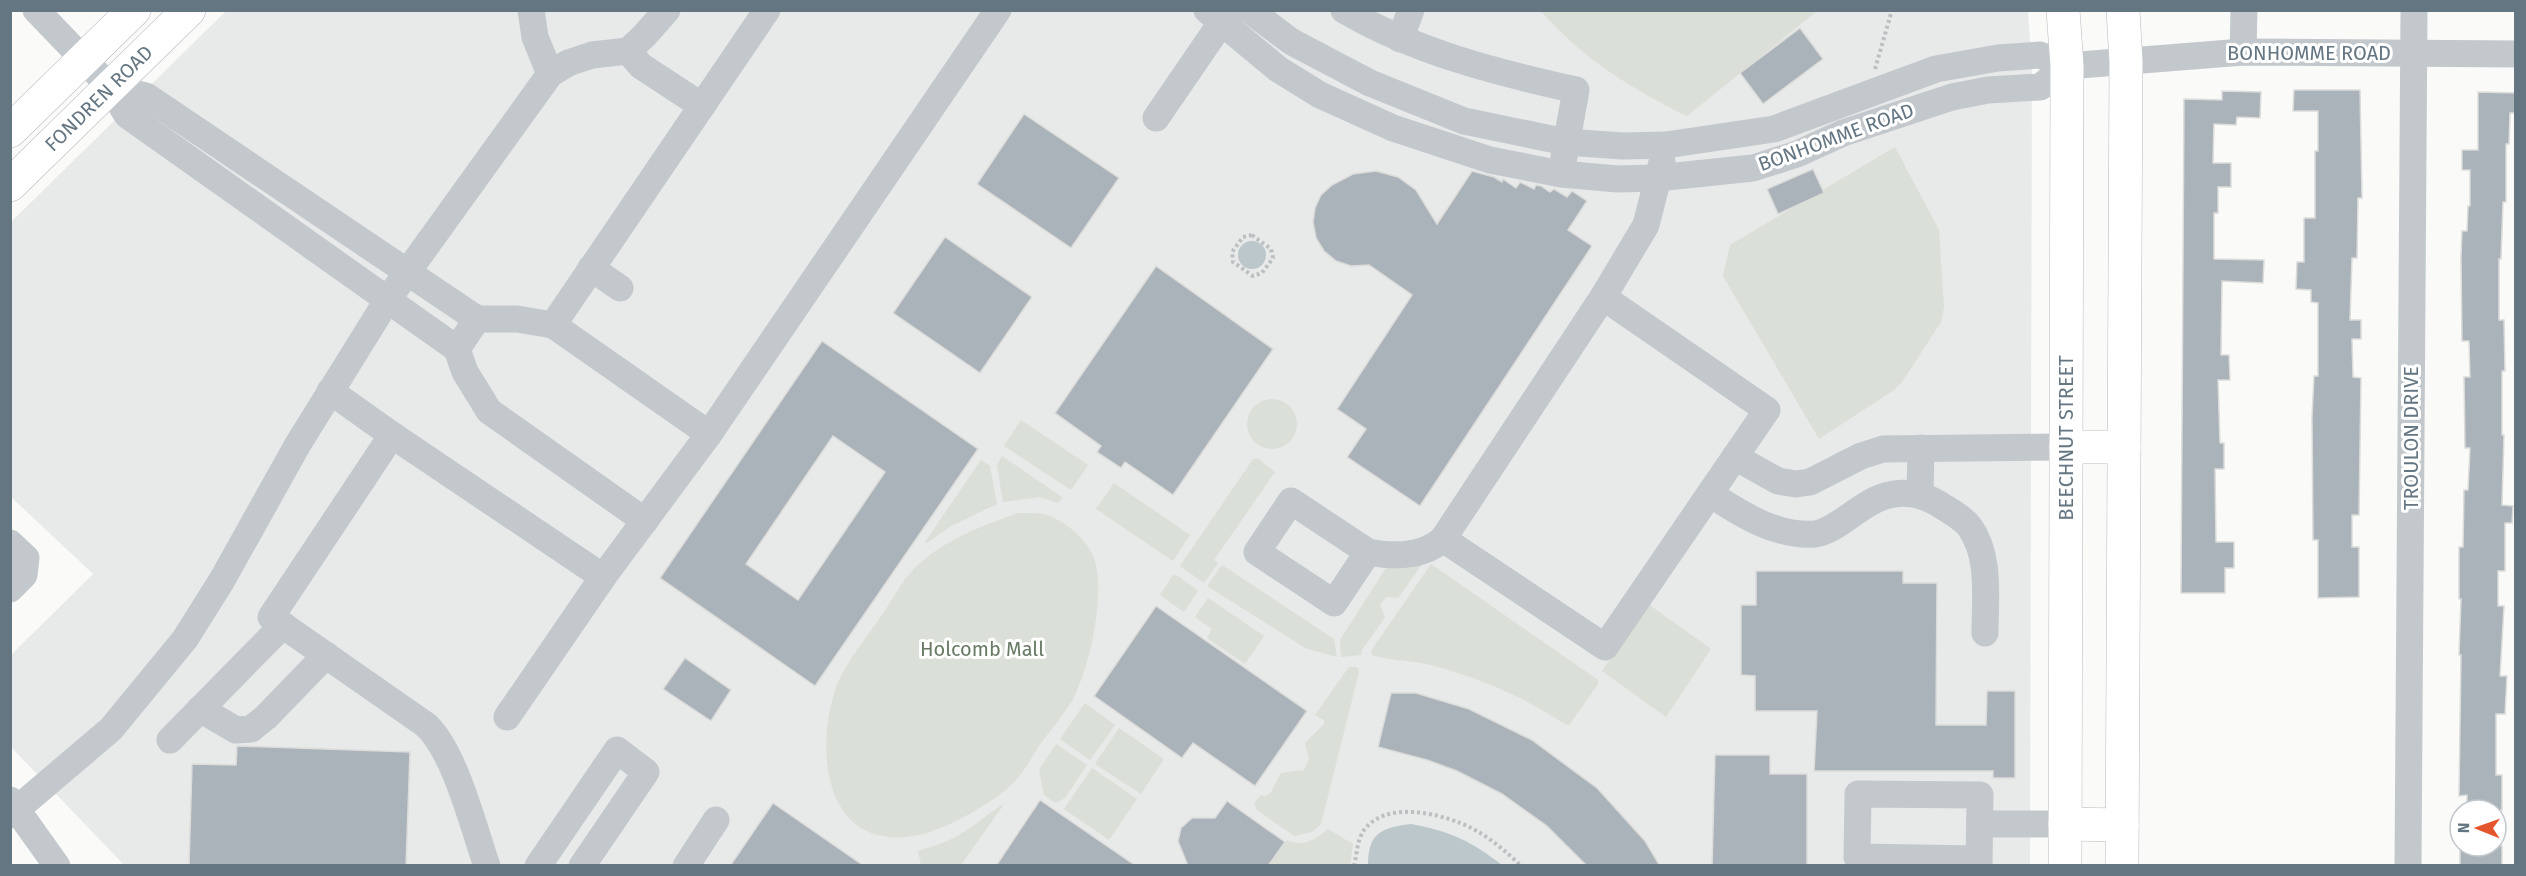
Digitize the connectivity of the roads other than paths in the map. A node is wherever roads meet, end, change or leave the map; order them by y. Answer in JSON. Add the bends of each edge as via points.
{"nodes":[{"id":1,"x":36,"y":10,"type":"edge"},
{"id":2,"x":135,"y":10,"type":"edge"},
{"id":3,"x":189,"y":10,"type":"edge"},
{"id":4,"x":531,"y":10,"type":"edge"},
{"id":5,"x":667,"y":10,"type":"edge"},
{"id":6,"x":767,"y":10,"type":"edge"},
{"id":7,"x":998,"y":10,"type":"edge"},
{"id":8,"x":1249,"y":10,"type":"edge"},
{"id":9,"x":1344,"y":10,"type":"edge"},
{"id":10,"x":1411,"y":10,"type":"edge"},
{"id":11,"x":2063,"y":10,"type":"edge"},
{"id":12,"x":2123,"y":10,"type":"edge"},
{"id":13,"x":2244,"y":10,"type":"edge"},
{"id":14,"x":2414,"y":10,"type":"edge"},
{"id":15,"x":1219,"y":15,"type":"edge"},
{"id":16,"x":1400,"y":39,"type":"junction"},
{"id":17,"x":628,"y":51,"type":"junction"},
{"id":18,"x":2243,"y":52,"type":"junction"},
{"id":19,"x":2414,"y":53,"type":"junction"},
{"id":20,"x":2516,"y":54,"type":"edge"},
{"id":21,"x":85,"y":60,"type":"junction"},
{"id":22,"x":2126,"y":63,"type":"junction"},
{"id":23,"x":2067,"y":66,"type":"junction"},
{"id":24,"x":550,"y":74,"type":"junction"},
{"id":25,"x":110,"y":87,"type":"junction"},
{"id":26,"x":702,"y":106,"type":"junction"},
{"id":27,"x":1156,"y":118,"type":"dead end"},
{"id":28,"x":10,"y":131,"type":"edge"},
{"id":29,"x":1566,"y":142,"type":"junction"},
{"id":30,"x":1666,"y":146,"type":"junction"},
{"id":31,"x":1561,"y":174,"type":"junction"},
{"id":32,"x":1657,"y":178,"type":"junction"},
{"id":33,"x":10,"y":185,"type":"edge"},
{"id":34,"x":591,"y":268,"type":"junction"},
{"id":35,"x":406,"y":273,"type":"junction"},
{"id":36,"x":620,"y":288,"type":"dead end"},
{"id":37,"x":1603,"y":297,"type":"junction"},
{"id":38,"x":388,"y":299,"type":"junction"},
{"id":39,"x":477,"y":319,"type":"junction"},
{"id":40,"x":553,"y":325,"type":"junction"},
{"id":41,"x":457,"y":349,"type":"junction"},
{"id":42,"x":330,"y":391,"type":"junction"},
{"id":43,"x":709,"y":434,"type":"junction"},
{"id":44,"x":392,"y":435,"type":"junction"},
{"id":45,"x":2066,"y":447,"type":"junction"},
{"id":46,"x":2124,"y":447,"type":"junction"},
{"id":47,"x":1921,"y":448,"type":"junction"},
{"id":48,"x":1735,"y":457,"type":"junction"},
{"id":49,"x":1710,"y":494,"type":"junction"},
{"id":50,"x":1920,"y":494,"type":"junction"},
{"id":51,"x":645,"y":521,"type":"junction"},
{"id":52,"x":1443,"y":538,"type":"junction"},
{"id":53,"x":10,"y":543,"type":"edge"},
{"id":54,"x":1368,"y":552,"type":"dead end"},
{"id":55,"x":603,"y":577,"type":"junction"},
{"id":56,"x":12,"y":584,"type":"edge"},
{"id":57,"x":283,"y":625,"type":"junction"},
{"id":58,"x":1985,"y":633,"type":"dead end"},
{"id":59,"x":326,"y":655,"type":"junction"},
{"id":60,"x":200,"y":710,"type":"junction"},
{"id":61,"x":507,"y":717,"type":"dead end"},
{"id":62,"x":170,"y":740,"type":"dead end"},
{"id":63,"x":13,"y":808,"type":"edge"},
{"id":64,"x":716,"y":820,"type":"dead end"},
{"id":65,"x":1980,"y":824,"type":"junction"},
{"id":66,"x":2065,"y":824,"type":"junction"},
{"id":67,"x":2122,"y":825,"type":"junction"},
{"id":68,"x":1856,"y":861,"type":"edge"},
{"id":69,"x":1979,"y":862,"type":"edge"},
{"id":70,"x":57,"y":866,"type":"edge"},
{"id":71,"x":487,"y":866,"type":"edge"},
{"id":72,"x":538,"y":866,"type":"edge"},
{"id":73,"x":582,"y":866,"type":"edge"},
{"id":74,"x":686,"y":866,"type":"edge"},
{"id":75,"x":2065,"y":866,"type":"edge"},
{"id":76,"x":2122,"y":866,"type":"edge"},
{"id":77,"x":2408,"y":866,"type":"edge"}],
"edges":[{"from":1,"to":21,"type":"street"},
{"from":2,"to":21,"type":"main road","name":"FONDREN ROAD"},
{"from":3,"to":25,"type":"main road","name":"FONDREN ROAD"},
{"from":4,"to":24,"type":"street","via":[[535,37]]},
{"from":5,"to":17,"type":"street"},
{"from":6,"to":26,"type":"street"},
{"from":7,"to":43,"type":"street"},
{"from":8,"to":29,"type":"street","name":"BONHOMME ROAD","via":[[1292,42],[1370,83],[1464,121]]},
{"from":9,"to":16,"type":"street"},
{"from":10,"to":16,"type":"street"},
{"from":11,"to":23,"type":"main road","name":"BEECHNUT STREET"},
{"from":12,"to":22,"type":"main road"},
{"from":13,"to":18,"type":"street"},
{"from":14,"to":19,"type":"street","name":"TROULON DRIVE"},
{"from":15,"to":27,"type":"street"},
{"from":15,"to":31,"type":"street","name":"BONHOMME ROAD","via":[[1286,74],[1320,95],[1393,128],[1490,160]]},
{"from":16,"to":29,"type":"street","via":[[1505,74],[1576,90]]},
{"from":17,"to":24,"type":"street","via":[[568,63]]},
{"from":17,"to":26,"type":"street","via":[[641,66]]},
{"from":18,"to":19,"type":"street","name":"BONHOMME ROAD"},
{"from":18,"to":22,"type":"street","name":"BONHOMME ROAD"},
{"from":19,"to":20,"type":"street","name":"BONHOMME ROAD"},
{"from":19,"to":77,"type":"street","name":"TROULON DRIVE"},
{"from":21,"to":25,"type":"street"},
{"from":21,"to":28,"type":"main road","name":"FONDREN ROAD"},
{"from":22,"to":23,"type":"street","name":"BONHOMME ROAD"},
{"from":22,"to":46,"type":"main road"},
{"from":23,"to":30,"type":"street","name":"BONHOMME ROAD","via":[[2040,55],[1936,69],[1774,129]]},
{"from":23,"to":32,"type":"street","name":"BONHOMME ROAD","via":[[2040,87],[1952,97],[1753,168]]},
{"from":23,"to":45,"type":"main road","name":"BEECHNUT STREET"},
{"from":24,"to":35,"type":"street"},
{"from":25,"to":33,"type":"main road","name":"FONDREN ROAD"},
{"from":25,"to":35,"type":"street","via":[[146,96]]},
{"from":25,"to":38,"type":"street","via":[[128,115]]},
{"from":26,"to":34,"type":"street"},
{"from":29,"to":30,"type":"street","name":"BONHOMME ROAD"},
{"from":29,"to":31,"type":"street"},
{"from":30,"to":32,"type":"street"},
{"from":31,"to":32,"type":"street","name":"BONHOMME ROAD"},
{"from":32,"to":37,"type":"street","via":[[1646,225]]},
{"from":34,"to":36,"type":"street"},
{"from":34,"to":40,"type":"street"},
{"from":35,"to":38,"type":"street"},
{"from":35,"to":39,"type":"street"},
{"from":37,"to":48,"type":"street","via":[[1767,410]]},
{"from":37,"to":52,"type":"street"},
{"from":38,"to":41,"type":"street"},
{"from":38,"to":42,"type":"street"},
{"from":39,"to":40,"type":"street","via":[[517,319]]},
{"from":39,"to":41,"type":"street"},
{"from":40,"to":43,"type":"street"},
{"from":41,"to":51,"type":"street","via":[[465,372],[489,411]]},
{"from":42,"to":44,"type":"street"},
{"from":42,"to":63,"type":"street","via":[[185,639],[111,729],[66,770]]},
{"from":43,"to":51,"type":"street"},
{"from":44,"to":55,"type":"street"},
{"from":44,"to":57,"type":"street","via":[[271,617]]},
{"from":45,"to":46,"type":"main road"},
{"from":45,"to":47,"type":"street"},
{"from":45,"to":66,"type":"main road","name":"BEECHNUT STREET"},
{"from":46,"to":67,"type":"main road"},
{"from":47,"to":48,"type":"street","via":[[1883,449],[1810,482],[1796,484],[1778,481]]},
{"from":47,"to":50,"type":"street"},
{"from":48,"to":49,"type":"street"},
{"from":49,"to":50,"type":"street","via":[[1765,526],[1808,534],[1826,532],[1883,497]]},
{"from":49,"to":52,"type":"street","via":[[1605,647]]},
{"from":50,"to":58,"type":"street","via":[[1968,524],[1975,538],[1985,576]]},
{"from":51,"to":55,"type":"street"},
{"from":52,"to":54,"type":"street","via":[[1426,551]]},
{"from":53,"to":56,"type":"street","via":[[26,558],[24,575]]},
{"from":55,"to":61,"type":"street"},
{"from":57,"to":59,"type":"street"},
{"from":57,"to":60,"type":"street"},
{"from":59,"to":60,"type":"street","via":[[251,729],[237,730]]},
{"from":59,"to":71,"type":"street","via":[[438,736]]},
{"from":60,"to":62,"type":"street"},
{"from":63,"to":70,"type":"street"},
{"from":64,"to":74,"type":"street"},
{"from":65,"to":66,"type":"street"},
{"from":65,"to":68,"type":"street","via":[[1980,795],[1858,794]]},
{"from":65,"to":69,"type":"street"},
{"from":66,"to":67,"type":"main road"},
{"from":66,"to":75,"type":"main road","name":"BEECHNUT STREET"},
{"from":67,"to":76,"type":"main road"},
{"from":68,"to":69,"type":"street"},
{"from":72,"to":73,"type":"street","via":[[617,750],[646,772]]}]}
